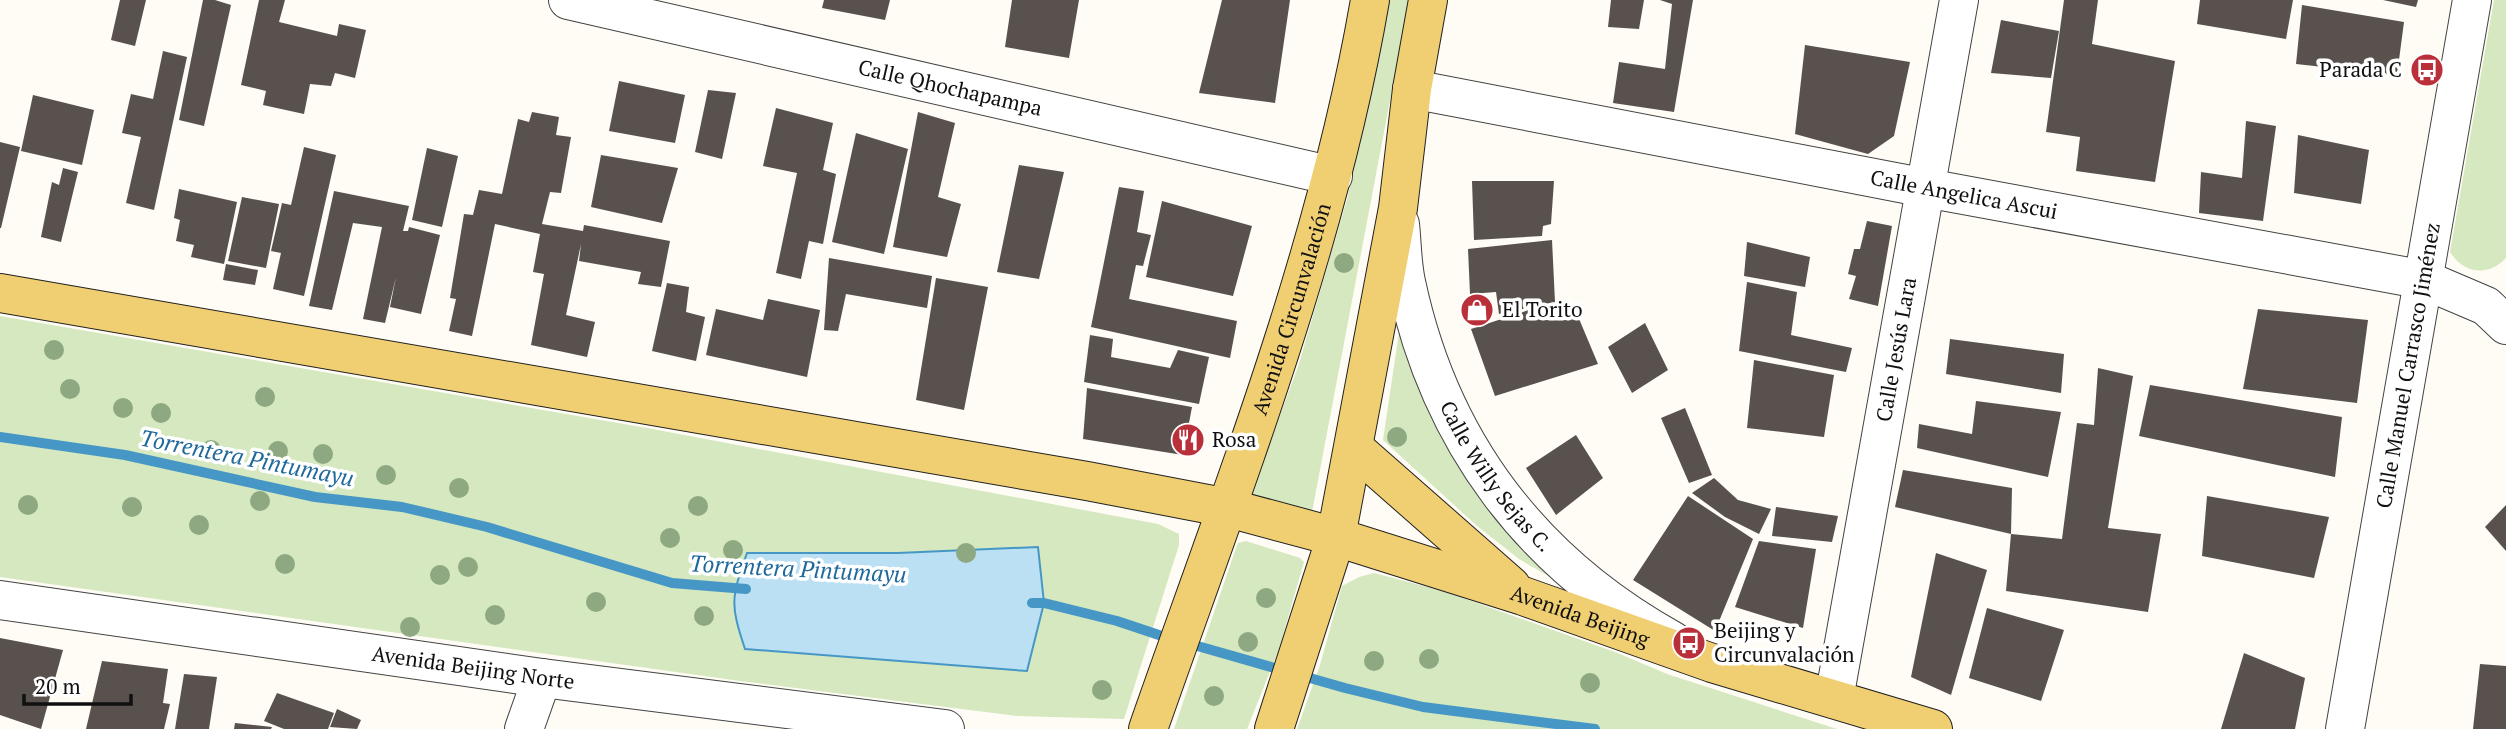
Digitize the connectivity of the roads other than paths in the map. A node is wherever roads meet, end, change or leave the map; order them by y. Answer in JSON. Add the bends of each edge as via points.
{"nodes":[{"id":1,"x":568,"y":0,"type":"edge"},
{"id":2,"x":1370,"y":0,"type":"edge"},
{"id":3,"x":1428,"y":0,"type":"edge"},
{"id":4,"x":1959,"y":0,"type":"edge"},
{"id":5,"x":2472,"y":0,"type":"edge"},
{"id":6,"x":698,"y":14,"type":"edge"},
{"id":7,"x":1412,"y":89,"type":"junction"},
{"id":8,"x":1333,"y":176,"type":"junction"},
{"id":9,"x":1926,"y":188,"type":"junction"},
{"id":10,"x":1398,"y":208,"type":"junction"},
{"id":11,"x":2425,"y":280,"type":"junction"},
{"id":12,"x":0,"y":293,"type":"edge"},
{"id":13,"x":2499,"y":306,"type":"edge"},
{"id":14,"x":1354,"y":448,"type":"junction"},
{"id":15,"x":1228,"y":508,"type":"junction"},
{"id":16,"x":1336,"y":537,"type":"junction"},
{"id":17,"x":1523,"y":596,"type":"junction"},
{"id":18,"x":0,"y":600,"type":"edge"},
{"id":19,"x":1712,"y":663,"type":"junction"},
{"id":20,"x":542,"y":678,"type":"junction"},
{"id":21,"x":1834,"y":699,"type":"junction"},
{"id":22,"x":1279,"y":716,"type":"edge"},
{"id":23,"x":524,"y":729,"type":"edge"},
{"id":24,"x":945,"y":729,"type":"edge"},
{"id":25,"x":1148,"y":729,"type":"edge"},
{"id":26,"x":1933,"y":729,"type":"edge"},
{"id":27,"x":2345,"y":729,"type":"edge"}],
"edges":[{"from":1,"to":6,"type":"street","name":"Calle Qhochapampa"},
{"from":2,"to":8,"type":"main road","name":"Avenida Circunvalación"},
{"from":3,"to":7,"type":"main road"},
{"from":4,"to":9,"type":"street","name":"Calle Jesús Lara"},
{"from":5,"to":11,"type":"street","name":"Calle Manuel Carrasco Jiménez"},
{"from":6,"to":8,"type":"street","name":"Calle Qhochapampa"},
{"from":7,"to":9,"type":"street","name":"Calle Angelica Ascui"},
{"from":7,"to":10,"type":"main road"},
{"from":8,"to":15,"type":"main road","name":"Avenida Circunvalación"},
{"from":9,"to":11,"type":"street","name":"Calle Angelica Ascui"},
{"from":9,"to":21,"type":"street","name":"Calle Jesús Lara"},
{"from":10,"to":14,"type":"main road"},
{"from":10,"to":19,"type":"street","name":"Calle Willy Sejas C.","via":[[1406,281],[1424,351],[1452,419],[1489,481],[1543,544],[1599,591],[1650,628]]},
{"from":11,"to":13,"type":"street","name":"Calle Angelica Ascui"},
{"from":11,"to":27,"type":"street","name":"Calle Manuel Carrasco Jiménez"},
{"from":12,"to":15,"type":"main road","name":"Avenida Beijing"},
{"from":14,"to":16,"type":"main road"},
{"from":14,"to":17,"type":"main road"},
{"from":15,"to":16,"type":"main road","name":"Avenida Beijing"},
{"from":15,"to":25,"type":"main road","name":"Avenida Circunvalación"},
{"from":16,"to":17,"type":"main road","name":"Avenida Beijing"},
{"from":16,"to":22,"type":"main road"},
{"from":17,"to":19,"type":"main road","name":"Avenida Beijing"},
{"from":18,"to":20,"type":"street","name":"Avenida Beijing Norte"},
{"from":19,"to":21,"type":"main road","name":"Avenida Beijing"},
{"from":20,"to":23,"type":"street"},
{"from":20,"to":24,"type":"street","name":"Avenida Beijing Norte"},
{"from":21,"to":26,"type":"main road","name":"Avenida Beijing"}]}
